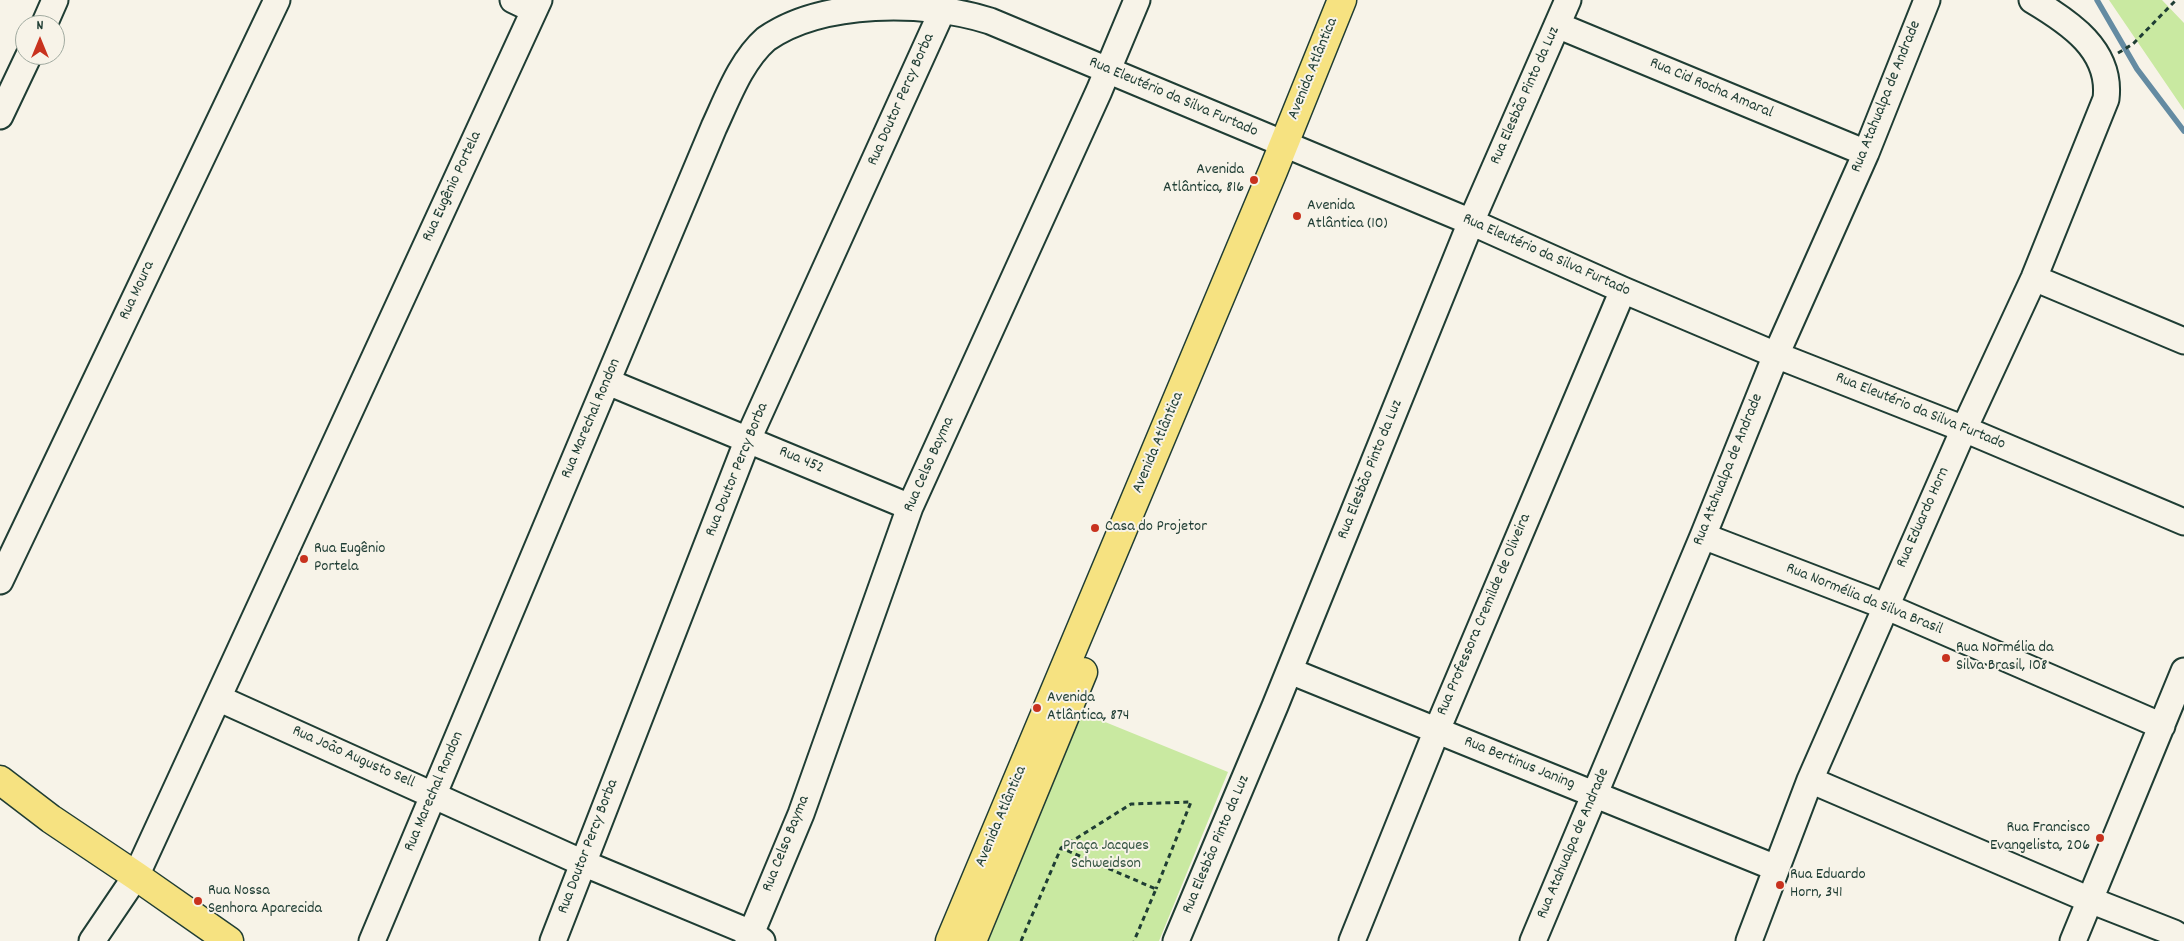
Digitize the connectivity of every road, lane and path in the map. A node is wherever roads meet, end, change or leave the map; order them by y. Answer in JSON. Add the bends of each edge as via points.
{"nodes":[{"id":1,"x":56,"y":0,"type":"edge"},
{"id":2,"x":277,"y":0,"type":"edge"},
{"id":3,"x":1137,"y":0,"type":"edge"},
{"id":4,"x":1342,"y":0,"type":"edge"},
{"id":5,"x":1362,"y":0,"type":"edge"},
{"id":6,"x":1568,"y":0,"type":"edge"},
{"id":7,"x":1927,"y":0,"type":"edge"},
{"id":8,"x":2032,"y":0,"type":"edge"},
{"id":9,"x":2176,"y":0,"type":"edge"},
{"id":10,"x":905,"y":2,"type":"edge"},
{"id":11,"x":529,"y":3,"type":"edge"},
{"id":12,"x":944,"y":7,"type":"junction"},
{"id":13,"x":49,"y":15,"type":"edge"},
{"id":14,"x":1557,"y":26,"type":"junction"},
{"id":15,"x":2117,"y":54,"type":"dead end"},
{"id":16,"x":24,"y":65,"type":"edge"},
{"id":17,"x":1108,"y":70,"type":"junction"},
{"id":18,"x":0,"y":116,"type":"edge"},
{"id":19,"x":1292,"y":148,"type":"junction"},
{"id":20,"x":1866,"y":153,"type":"junction"},
{"id":21,"x":1470,"y":222,"type":"junction"},
{"id":22,"x":2034,"y":278,"type":"junction"},
{"id":23,"x":1623,"y":290,"type":"junction"},
{"id":24,"x":2184,"y":341,"type":"edge"},
{"id":25,"x":1776,"y":355,"type":"junction"},
{"id":26,"x":608,"y":382,"type":"junction"},
{"id":27,"x":1964,"y":429,"type":"junction"},
{"id":28,"x":748,"y":439,"type":"junction"},
{"id":29,"x":910,"y":507,"type":"junction"},
{"id":30,"x":2184,"y":522,"type":"edge"},
{"id":31,"x":1703,"y":536,"type":"junction"},
{"id":32,"x":0,"y":581,"type":"edge"},
{"id":33,"x":1885,"y":606,"type":"junction"},
{"id":34,"x":1096,"y":618,"type":"junction"},
{"id":35,"x":1290,"y":671,"type":"junction"},
{"id":36,"x":2184,"y":671,"type":"edge"},
{"id":37,"x":218,"y":698,"type":"junction"},
{"id":38,"x":2162,"y":726,"type":"junction"},
{"id":39,"x":1437,"y":730,"type":"junction"},
{"id":40,"x":0,"y":780,"type":"edge"},
{"id":41,"x":1810,"y":780,"type":"junction"},
{"id":42,"x":434,"y":794,"type":"junction"},
{"id":43,"x":1596,"y":795,"type":"junction"},
{"id":44,"x":1061,"y":848,"type":"junction"},
{"id":45,"x":583,"y":863,"type":"junction"},
{"id":46,"x":1776,"y":868,"type":"junction"},
{"id":47,"x":136,"y":876,"type":"junction"},
{"id":48,"x":1156,"y":889,"type":"junction"},
{"id":49,"x":2090,"y":900,"type":"junction"},
{"id":50,"x":754,"y":938,"type":"edge"},
{"id":51,"x":2184,"y":939,"type":"edge"},
{"id":52,"x":92,"y":941,"type":"edge"},
{"id":53,"x":229,"y":941,"type":"edge"},
{"id":54,"x":372,"y":941,"type":"edge"},
{"id":55,"x":553,"y":941,"type":"edge"},
{"id":56,"x":950,"y":941,"type":"edge"},
{"id":57,"x":972,"y":941,"type":"edge"},
{"id":58,"x":1021,"y":941,"type":"edge"},
{"id":59,"x":1134,"y":941,"type":"edge"},
{"id":60,"x":1176,"y":941,"type":"edge"},
{"id":61,"x":1352,"y":941,"type":"edge"},
{"id":62,"x":1533,"y":941,"type":"edge"},
{"id":63,"x":1749,"y":941,"type":"edge"},
{"id":64,"x":2073,"y":941,"type":"edge"}],
"edges":[{"from":1,"to":13,"type":"street"},
{"from":2,"to":32,"type":"street","name":"Rua Moura"},
{"from":3,"to":17,"type":"street","name":"Rua Celso Bayma"},
{"from":4,"to":19,"type":"main road","name":"Avenida Atlântica"},
{"from":5,"to":19,"type":"main road","name":"Avenida Atlântica"},
{"from":6,"to":14,"type":"street","name":"Rua Elesbão Pinto da Luz"},
{"from":7,"to":20,"type":"street","name":"Rua Atahualpa de Andrade"},
{"from":8,"to":22,"type":"street","name":"Rua Eduardo Horn","via":[[2080,34],[2101,59],[2108,85],[2106,99]]},
{"from":9,"to":15,"type":"path","via":[[2133,44]]},
{"from":10,"to":12,"type":"street","name":"Rua Eleutério da Silva Furtado"},
{"from":10,"to":26,"type":"street","name":"Rua Marechal Rondon","via":[[854,4],[807,14],[775,31],[754,52],[714,126]]},
{"from":11,"to":37,"type":"street","name":"Rua Eugênio Portela"},
{"from":12,"to":17,"type":"street","name":"Rua Eleutério da Silva Furtado","via":[[990,21]]},
{"from":12,"to":28,"type":"street","name":"Rua Doutor Percy Borba"},
{"from":14,"to":20,"type":"street","name":"Rua Cid Rocha Amaral"},
{"from":14,"to":21,"type":"street","name":"Rua Elesbão Pinto da Luz"},
{"from":16,"to":18,"type":"street"},
{"from":17,"to":19,"type":"street","name":"Rua Eleutério da Silva Furtado"},
{"from":17,"to":29,"type":"street","name":"Rua Celso Bayma"},
{"from":19,"to":21,"type":"street","name":"Rua Eleutério da Silva Furtado"},
{"from":19,"to":34,"type":"main road","name":"Avenida Atlântica"},
{"from":20,"to":25,"type":"street","name":"Rua Atahualpa de Andrade"},
{"from":21,"to":23,"type":"street","name":"Rua Eleutério da Silva Furtado"},
{"from":21,"to":35,"type":"street","name":"Rua Elesbão Pinto da Luz"},
{"from":22,"to":24,"type":"street"},
{"from":22,"to":27,"type":"street","name":"Rua Eduardo Horn"},
{"from":23,"to":25,"type":"street","name":"Rua Eleutério da Silva Furtado"},
{"from":23,"to":39,"type":"street","name":"Rua Professora Cremilde de Oliveira"},
{"from":25,"to":27,"type":"street","name":"Rua Eleutério da Silva Furtado"},
{"from":25,"to":31,"type":"street","name":"Rua Atahualpa de Andrade"},
{"from":26,"to":28,"type":"street","name":"Rua 452"},
{"from":26,"to":42,"type":"street","name":"Rua Marechal Rondon"},
{"from":27,"to":30,"type":"street","name":"Rua Eleutério da Silva Furtado"},
{"from":27,"to":33,"type":"street","name":"Rua Eduardo Horn"},
{"from":28,"to":29,"type":"street","name":"Rua 452"},
{"from":28,"to":45,"type":"street","name":"Rua Doutor Percy Borba"},
{"from":29,"to":50,"type":"street","name":"Rua Celso Bayma"},
{"from":31,"to":33,"type":"street","name":"Rua Normélia da Silva Brasil"},
{"from":31,"to":43,"type":"street","name":"Rua Atahualpa de Andrade"},
{"from":33,"to":38,"type":"street","name":"Rua Normélia da Silva Brasil"},
{"from":33,"to":41,"type":"street","name":"Rua Eduardo Horn"},
{"from":34,"to":56,"type":"main road","name":"Avenida Atlântica"},
{"from":34,"to":57,"type":"main road","name":"Avenida Atlântica"},
{"from":35,"to":39,"type":"street","name":"Rua Bertinus Janing"},
{"from":35,"to":60,"type":"street","name":"Rua Elesbão Pinto da Luz"},
{"from":36,"to":38,"type":"street"},
{"from":37,"to":42,"type":"street","name":"Rua João Augusto Sell"},
{"from":37,"to":47,"type":"street","name":"Rua Eugênio Portela"},
{"from":38,"to":49,"type":"street"},
{"from":39,"to":43,"type":"street","name":"Rua Bertinus Janing"},
{"from":39,"to":61,"type":"street","name":"Rua Professora Cremilde de Oliveira"},
{"from":40,"to":47,"type":"main road"},
{"from":41,"to":46,"type":"street","name":"Rua Eduardo Horn"},
{"from":41,"to":49,"type":"street"},
{"from":42,"to":45,"type":"street","name":"Rua João Augusto Sell"},
{"from":42,"to":54,"type":"street","name":"Rua Marechal Rondon"},
{"from":43,"to":46,"type":"street","name":"Rua Bertinus Janing"},
{"from":43,"to":62,"type":"street","name":"Rua Atahualpa de Andrade"},
{"from":44,"to":48,"type":"path"},
{"from":44,"to":48,"type":"path","via":[[1131,804],[1191,802]]},
{"from":44,"to":58,"type":"path"},
{"from":45,"to":50,"type":"street","name":"Rua João Augusto Sell"},
{"from":45,"to":55,"type":"street","name":"Rua Doutor Percy Borba"},
{"from":46,"to":63,"type":"street","name":"Rua Eduardo Horn"},
{"from":47,"to":52,"type":"street","name":"Rua Eugênio Portela"},
{"from":47,"to":53,"type":"main road"},
{"from":48,"to":59,"type":"path"},
{"from":49,"to":51,"type":"street"},
{"from":49,"to":64,"type":"street"}]}
